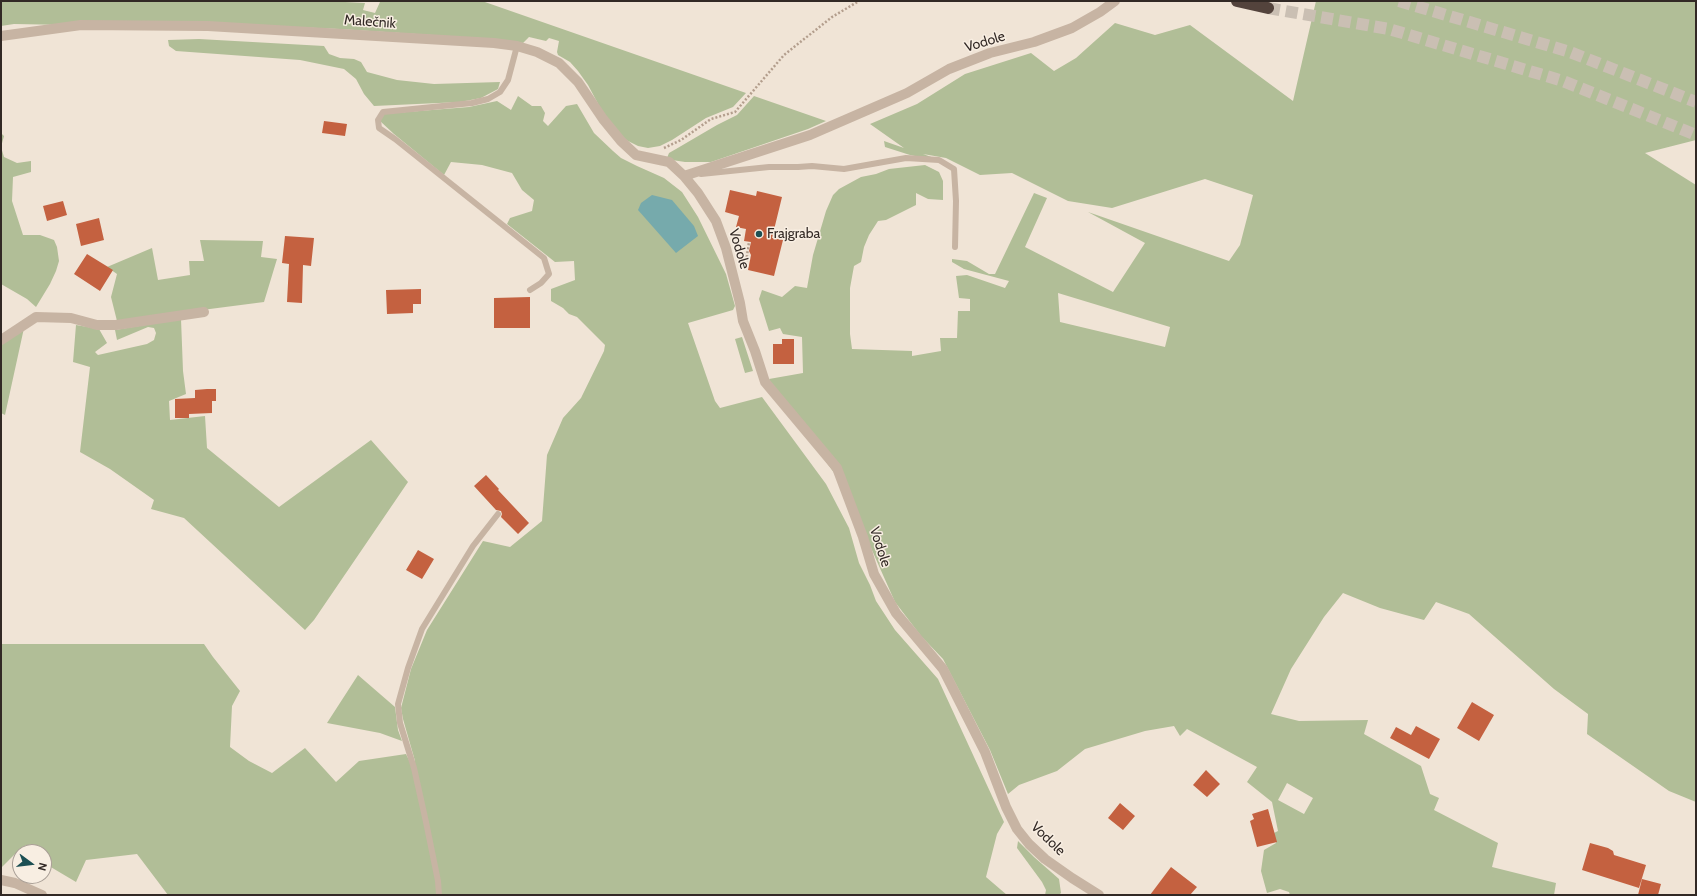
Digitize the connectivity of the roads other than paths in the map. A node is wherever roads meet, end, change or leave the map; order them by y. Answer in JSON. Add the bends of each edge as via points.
{"nodes":[{"id":1,"x":1115,"y":1,"type":"edge"},
{"id":2,"x":1237,"y":1,"type":"edge"},
{"id":3,"x":1268,"y":8,"type":"tunnel mouth"},
{"id":4,"x":1,"y":36,"type":"edge"},
{"id":5,"x":517,"y":46,"type":"junction"},
{"id":6,"x":684,"y":176,"type":"junction"},
{"id":7,"x":955,"y":247,"type":"dead end"},
{"id":8,"x":530,"y":290,"type":"dead end"},
{"id":9,"x":204,"y":312,"type":"dead end"},
{"id":10,"x":1,"y":340,"type":"edge"},
{"id":11,"x":498,"y":514,"type":"dead end"},
{"id":12,"x":1,"y":880,"type":"edge"},
{"id":13,"x":42,"y":895,"type":"edge"},
{"id":14,"x":439,"y":895,"type":"edge"},
{"id":15,"x":1099,"y":895,"type":"edge"}],
"edges":[{"from":1,"to":6,"type":"street","name":"Vodole","via":[[1072,28],[1034,42],[990,53],[949,69],[907,93],[810,135]]},
{"from":2,"to":3,"type":"highway"},
{"from":4,"to":5,"type":"street","name":"Malečnik","via":[[81,25],[208,26]]},
{"from":5,"to":6,"type":"street","name":"Malečnik","via":[[559,63],[578,82],[621,141],[636,155],[669,162]]},
{"from":5,"to":8,"type":"lane","via":[[508,80],[500,92],[472,103],[382,112],[378,120],[379,128],[544,258],[548,274],[541,284]]},
{"from":6,"to":7,"type":"lane","via":[[769,167],[812,166],[844,169],[906,158],[939,160],[954,169]]},
{"from":6,"to":15,"type":"street","name":"Vodole","via":[[716,221],[726,248],[743,321],[756,351],[765,382],[837,468],[874,574],[896,613],[943,669],[985,752],[1017,829],[1045,859]]},
{"from":9,"to":10,"type":"street","via":[[116,326],[97,325],[71,318],[36,317]]},
{"from":11,"to":14,"type":"lane","via":[[473,546],[422,629],[398,704],[400,724],[414,768],[426,822]]},
{"from":12,"to":13,"type":"street"}]}
